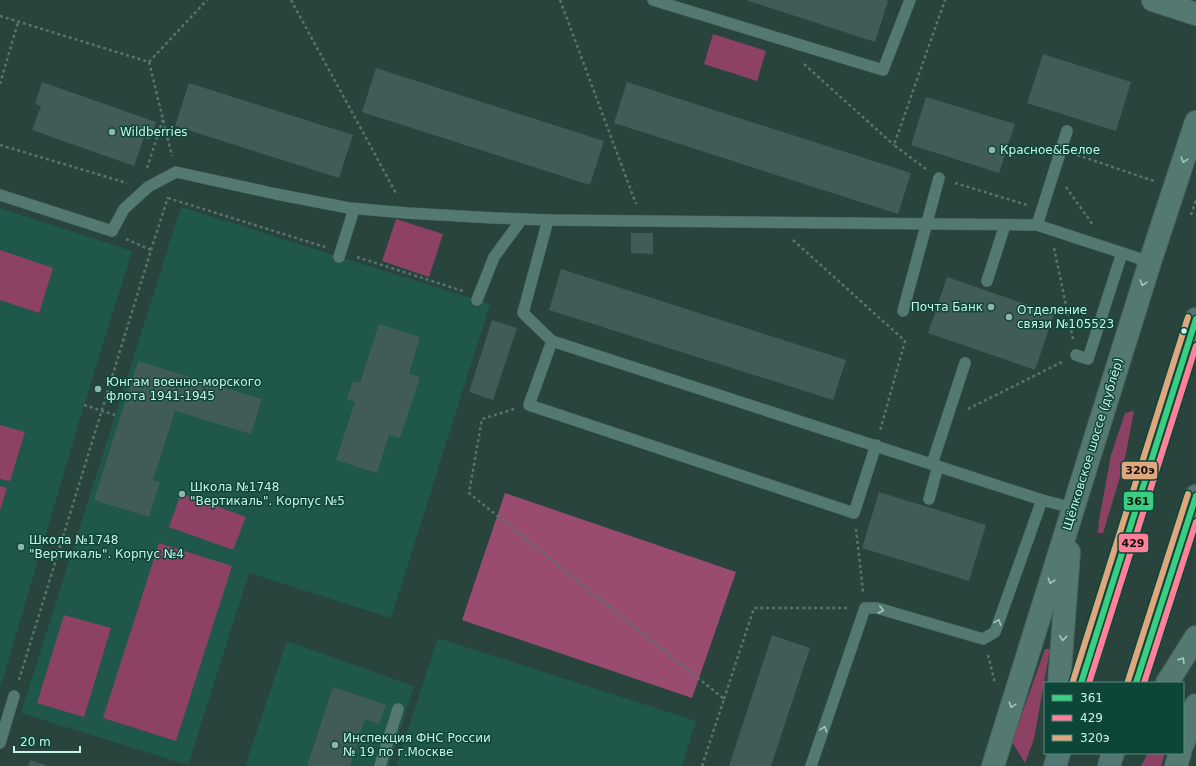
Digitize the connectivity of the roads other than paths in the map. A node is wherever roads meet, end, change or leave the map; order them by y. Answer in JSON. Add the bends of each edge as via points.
{"nodes":[{"id":1,"x":653,"y":0,"type":"edge"},
{"id":2,"x":910,"y":0,"type":"edge"},
{"id":3,"x":1153,"y":0,"type":"edge"},
{"id":4,"x":1196,"y":14,"type":"edge"},
{"id":5,"x":1196,"y":122,"type":"edge"},
{"id":6,"x":1067,"y":131,"type":"dead end"},
{"id":7,"x":939,"y":178,"type":"road end"},
{"id":8,"x":0,"y":195,"type":"edge"},
{"id":9,"x":354,"y":209,"type":"junction"},
{"id":10,"x":522,"y":219,"type":"junction"},
{"id":11,"x":548,"y":220,"type":"junction"},
{"id":12,"x":927,"y":223,"type":"junction"},
{"id":13,"x":1005,"y":225,"type":"junction"},
{"id":14,"x":1037,"y":225,"type":"junction"},
{"id":15,"x":1122,"y":253,"type":"junction"},
{"id":16,"x":340,"y":254,"type":"road end"},
{"id":17,"x":1150,"y":262,"type":"junction"},
{"id":18,"x":987,"y":281,"type":"dead end"},
{"id":19,"x":473,"y":296,"type":"road end"},
{"id":20,"x":903,"y":311,"type":"dead end"},
{"id":21,"x":1196,"y":318,"type":"edge"},
{"id":22,"x":552,"y":341,"type":"junction"},
{"id":23,"x":1076,"y":355,"type":"road end"},
{"id":24,"x":965,"y":363,"type":"dead end"},
{"id":25,"x":876,"y":446,"type":"junction"},
{"id":26,"x":935,"y":465,"type":"junction"},
{"id":27,"x":1196,"y":496,"type":"edge"},
{"id":28,"x":928,"y":499,"type":"dead end"},
{"id":29,"x":1042,"y":500,"type":"junction"},
{"id":30,"x":1072,"y":512,"type":"junction"},
{"id":31,"x":1196,"y":637,"type":"edge"},
{"id":32,"x":1059,"y":682,"type":"edge"},
{"id":33,"x":1081,"y":682,"type":"edge"},
{"id":34,"x":1136,"y":682,"type":"edge"},
{"id":35,"x":1168,"y":682,"type":"edge"},
{"id":36,"x":14,"y":696,"type":"road end"},
{"id":37,"x":1196,"y":705,"type":"edge"},
{"id":38,"x":398,"y":709,"type":"dead end"},
{"id":39,"x":1184,"y":741,"type":"edge"},
{"id":40,"x":0,"y":743,"type":"edge"},
{"id":41,"x":1054,"y":754,"type":"edge"},
{"id":42,"x":1059,"y":754,"type":"edge"},
{"id":43,"x":1113,"y":754,"type":"edge"},
{"id":44,"x":1122,"y":754,"type":"edge"},
{"id":45,"x":1180,"y":754,"type":"edge"},
{"id":46,"x":380,"y":766,"type":"edge"},
{"id":47,"x":812,"y":766,"type":"edge"},
{"id":48,"x":993,"y":766,"type":"edge"},
{"id":49,"x":1054,"y":766,"type":"edge"},
{"id":50,"x":1109,"y":766,"type":"edge"},
{"id":51,"x":1115,"y":766,"type":"edge"},
{"id":52,"x":1176,"y":766,"type":"edge"}],
"edges":[{"from":1,"to":2,"type":"lane","via":[[883,70]]},
{"from":3,"to":4,"type":"street"},
{"from":5,"to":17,"type":"street","name":"Щёлковское шоссе (дублёр)","one_way":true},
{"from":6,"to":14,"type":"lane"},
{"from":7,"to":12,"type":"lane"},
{"from":8,"to":9,"type":"lane","via":[[112,232],[124,209],[148,187],[176,172]]},
{"from":9,"to":10,"type":"lane"},
{"from":9,"to":16,"type":"lane"},
{"from":10,"to":11,"type":"lane"},
{"from":10,"to":19,"type":"lane","via":[[494,257]]},
{"from":11,"to":12,"type":"lane"},
{"from":11,"to":22,"type":"lane","via":[[523,313]]},
{"from":12,"to":13,"type":"lane"},
{"from":12,"to":20,"type":"lane"},
{"from":13,"to":14,"type":"lane"},
{"from":13,"to":18,"type":"lane"},
{"from":14,"to":15,"type":"lane"},
{"from":15,"to":17,"type":"lane"},
{"from":15,"to":23,"type":"lane","via":[[1088,359]]},
{"from":17,"to":30,"type":"street","name":"Щёлковское шоссе (дублёр)","one_way":true},
{"from":21,"to":33,"type":"main road"},
{"from":22,"to":25,"type":"lane"},
{"from":22,"to":25,"type":"lane","via":[[529,404],[854,513]]},
{"from":24,"to":26,"type":"lane"},
{"from":25,"to":26,"type":"lane"},
{"from":26,"to":28,"type":"lane"},
{"from":26,"to":29,"type":"lane"},
{"from":27,"to":34,"type":"main road"},
{"from":29,"to":30,"type":"lane"},
{"from":47,"to":29,"type":"lane","one_way":true,"via":[[865,608],[877,608],[984,639],[995,632]]},
{"from":30,"to":32,"type":"street","one_way":true},
{"from":30,"to":48,"type":"street","name":"Щёлковское шоссе (дублёр)","one_way":true},
{"from":35,"to":31,"type":"street","one_way":true},
{"from":36,"to":40,"type":"lane"},
{"from":37,"to":39,"type":"street"},
{"from":38,"to":46,"type":"lane"},
{"from":41,"to":49,"type":"street"},
{"from":42,"to":49,"type":"main road"},
{"from":43,"to":50,"type":"main road"},
{"from":44,"to":51,"type":"street"},
{"from":45,"to":52,"type":"street"}]}
